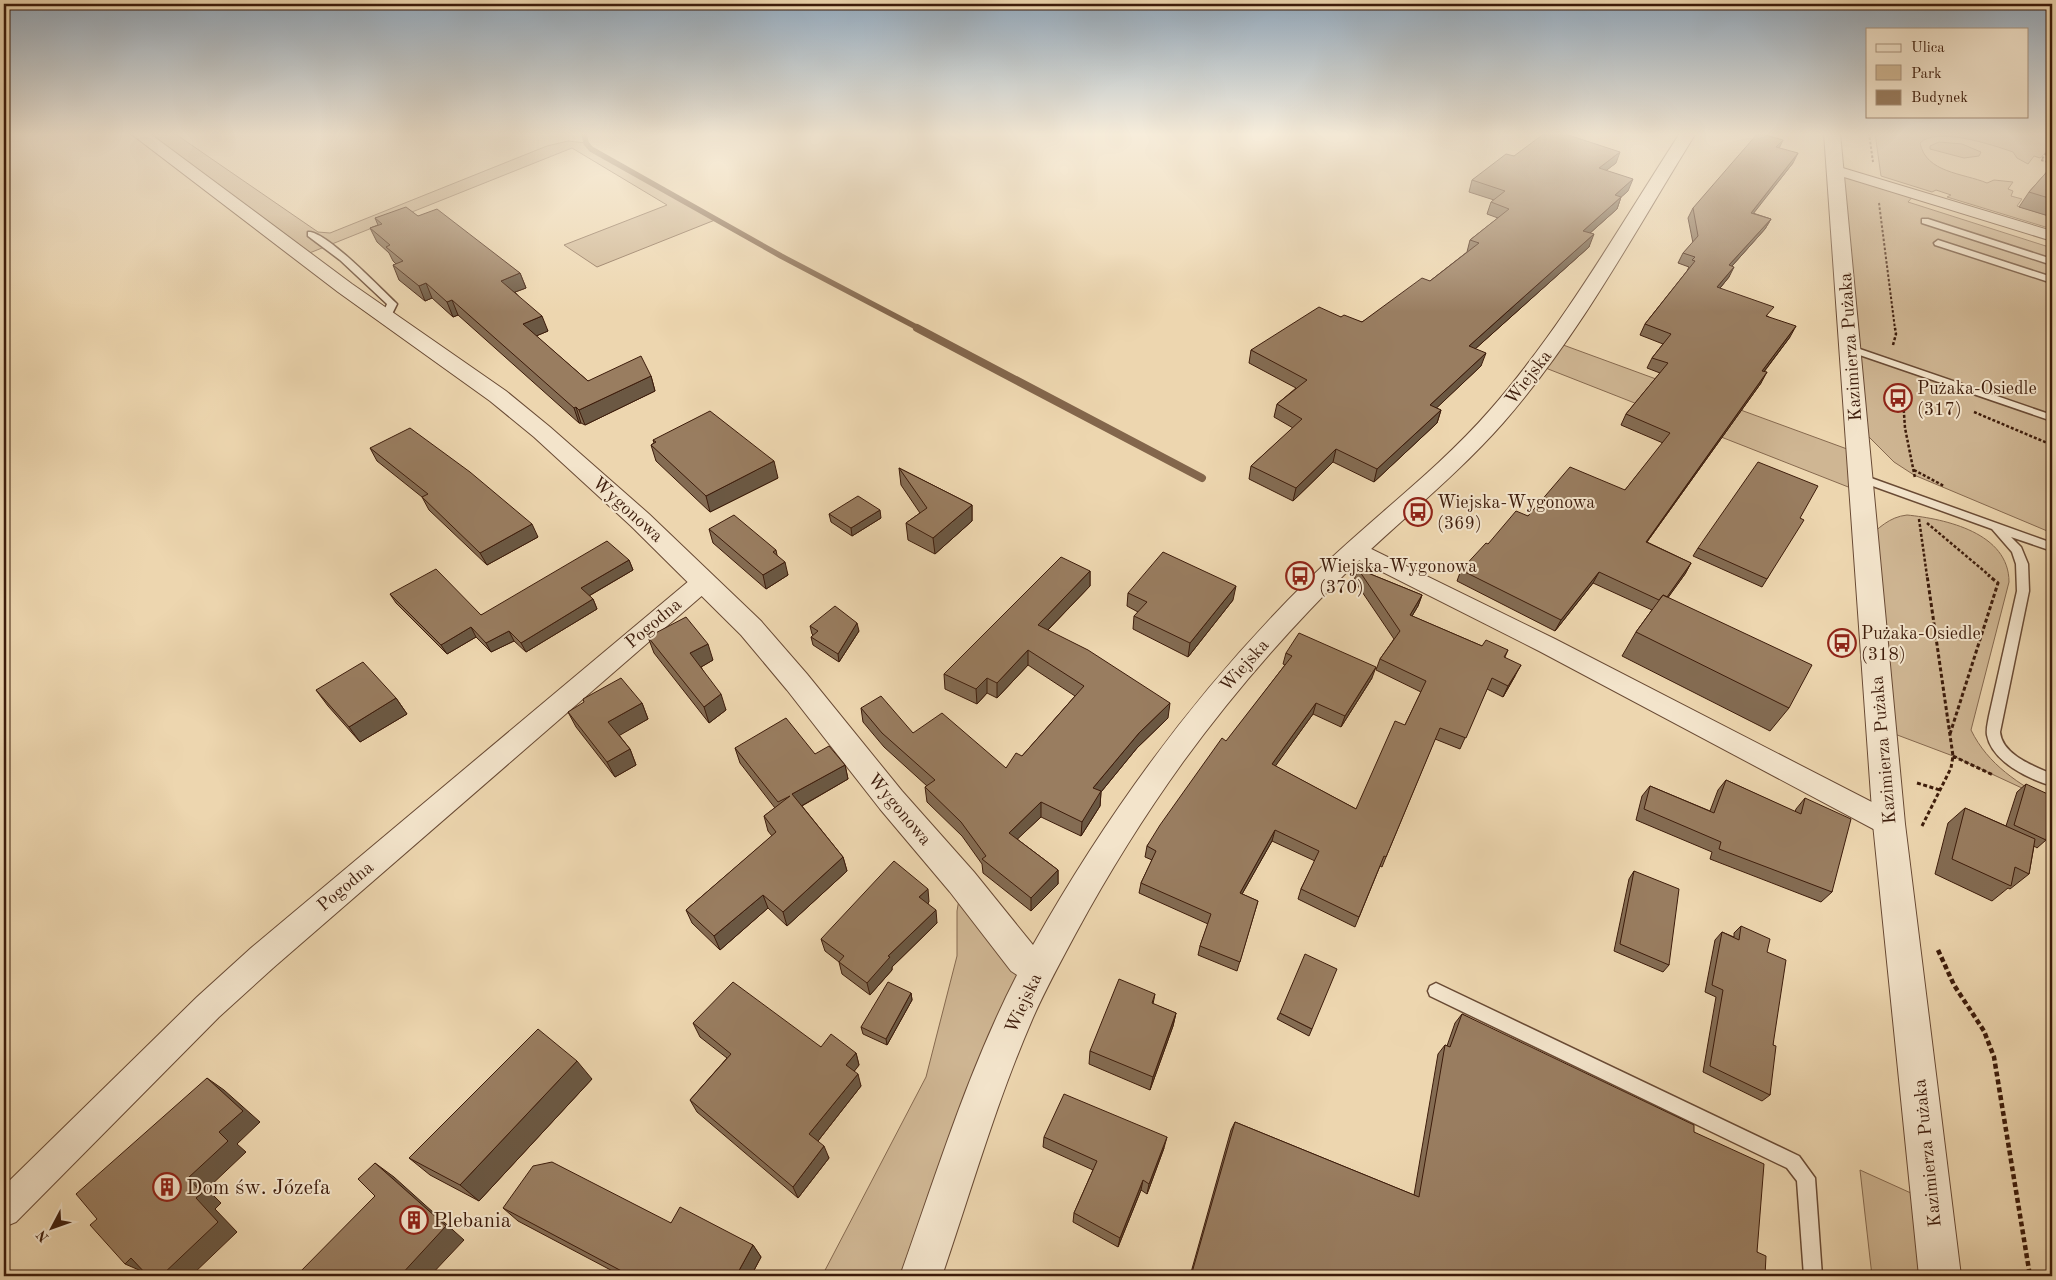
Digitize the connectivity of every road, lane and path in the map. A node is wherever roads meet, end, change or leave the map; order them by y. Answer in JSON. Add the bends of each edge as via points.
{"nodes":[{"id":1,"x":218,"y":193,"type":"edge"},
{"id":2,"x":1650,"y":193,"type":"edge"},
{"id":3,"x":1838,"y":193,"type":"edge"},
{"id":4,"x":1877,"y":193,"type":"edge"},
{"id":5,"x":1911,"y":193,"type":"edge"},
{"id":6,"x":1925,"y":221,"type":"dead end"},
{"id":7,"x":311,"y":234,"type":"dead end"},
{"id":8,"x":2052,"y":236,"type":"edge"},
{"id":9,"x":1938,"y":243,"type":"dead end"},
{"id":10,"x":2052,"y":262,"type":"edge"},
{"id":11,"x":2052,"y":280,"type":"edge"},
{"id":12,"x":386,"y":318,"type":"junction"},
{"id":13,"x":1850,"y":349,"type":"junction"},
{"id":14,"x":1899,"y":365,"type":"junction"},
{"id":15,"x":2052,"y":418,"type":"edge"},
{"id":16,"x":1914,"y":475,"type":"dead end"},
{"id":17,"x":1860,"y":478,"type":"junction"},
{"id":18,"x":1994,"y":526,"type":"junction"},
{"id":19,"x":2052,"y":546,"type":"edge"},
{"id":20,"x":1355,"y":549,"type":"junction"},
{"id":21,"x":704,"y":580,"type":"junction"},
{"id":22,"x":1950,"y":735,"type":"junction"},
{"id":23,"x":2052,"y":780,"type":"edge"},
{"id":24,"x":1913,"y":782,"type":"dead end"},
{"id":25,"x":1940,"y":790,"type":"junction"},
{"id":26,"x":1889,"y":824,"type":"junction"},
{"id":27,"x":1921,"y":832,"type":"dead end"},
{"id":28,"x":1935,"y":941,"type":"dead end"},
{"id":29,"x":1038,"y":969,"type":"junction"},
{"id":30,"x":1436,"y":991,"type":"dead end"},
{"id":31,"x":4,"y":1210,"type":"edge"},
{"id":32,"x":921,"y":1276,"type":"edge"},
{"id":33,"x":1813,"y":1276,"type":"edge"},
{"id":34,"x":1940,"y":1276,"type":"edge"},
{"id":35,"x":2030,"y":1276,"type":"edge"}],
"edges":[{"from":1,"to":12,"type":"street","name":"Wygonowa"},
{"from":2,"to":20,"type":"street","name":"Wiejska","via":[[1584,298],[1521,388],[1486,427]]},
{"from":3,"to":13,"type":"street","name":"Kazimierza Pużaka"},
{"from":4,"to":14,"type":"path","via":[[1896,334],[1892,343]]},
{"from":5,"to":8,"type":"street"},
{"from":6,"to":10,"type":"lane"},
{"from":7,"to":12,"type":"lane","via":[[392,304]]},
{"from":9,"to":11,"type":"lane"},
{"from":12,"to":21,"type":"street","name":"Wygonowa","via":[[498,396],[542,432]]},
{"from":13,"to":14,"type":"lane"},
{"from":13,"to":17,"type":"street","name":"Kazimierza Pużaka"},
{"from":14,"to":15,"type":"lane"},
{"from":14,"to":16,"type":"path","via":[[1905,428]]},
{"from":17,"to":18,"type":"lane"},
{"from":17,"to":26,"type":"street","name":"Kazimierza Pużaka"},
{"from":18,"to":19,"type":"lane"},
{"from":18,"to":23,"type":"lane","via":[[2016,550],[2022,564],[2023,591],[1994,736],[2004,753]]},
{"from":20,"to":26,"type":"street"},
{"from":20,"to":29,"type":"street","name":"Wiejska","via":[[1223,687],[1151,782]]},
{"from":21,"to":29,"type":"street","name":"Wygonowa","via":[[797,682],[1023,960]]},
{"from":21,"to":31,"type":"street","name":"Pogodna","via":[[262,958],[208,1007]]},
{"from":22,"to":22,"type":"path","via":[[1931,609],[1919,516],[1998,583]]},
{"from":22,"to":25,"type":"path","via":[[1951,768]]},
{"from":24,"to":25,"type":"path"},
{"from":25,"to":27,"type":"path"},
{"from":26,"to":34,"type":"street","name":"Kazimierza Pużaka"},
{"from":28,"to":35,"type":"path","via":[[1954,985],[1976,1017],[1994,1057]]},
{"from":29,"to":32,"type":"street","name":"Wiejska","via":[[1015,1017],[973,1125]]},
{"from":30,"to":33,"type":"lane","via":[[1793,1162],[1806,1178]]}]}
